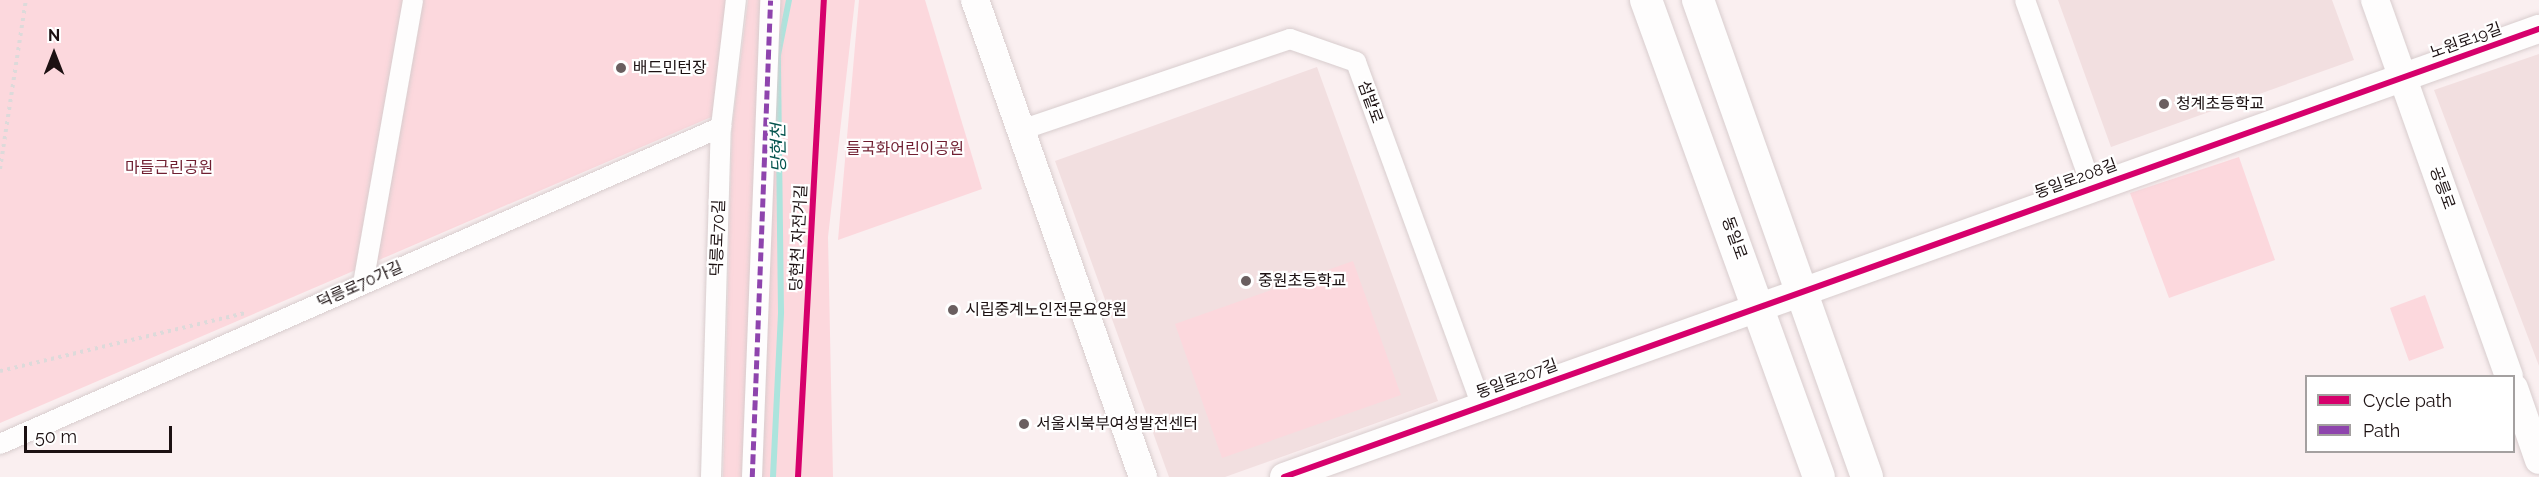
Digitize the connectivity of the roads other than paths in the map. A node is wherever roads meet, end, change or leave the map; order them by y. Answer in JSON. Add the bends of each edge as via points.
{"nodes":[{"id":1,"x":413,"y":0,"type":"edge"},
{"id":2,"x":736,"y":0,"type":"edge"},
{"id":3,"x":770,"y":0,"type":"edge"},
{"id":4,"x":975,"y":0,"type":"edge"},
{"id":5,"x":1646,"y":0,"type":"edge"},
{"id":6,"x":1698,"y":0,"type":"edge"},
{"id":7,"x":2025,"y":0,"type":"edge"},
{"id":8,"x":2375,"y":0,"type":"edge"},
{"id":9,"x":2539,"y":29,"type":"edge"},
{"id":10,"x":2403,"y":79,"type":"junction"},
{"id":11,"x":721,"y":127,"type":"junction"},
{"id":12,"x":1021,"y":130,"type":"junction"},
{"id":13,"x":2092,"y":187,"type":"junction"},
{"id":14,"x":363,"y":284,"type":"junction"},
{"id":15,"x":1803,"y":292,"type":"junction"},
{"id":16,"x":1760,"y":307,"type":"junction"},
{"id":17,"x":2509,"y":375,"type":"edge"},
{"id":18,"x":2515,"y":391,"type":"edge"},
{"id":19,"x":1482,"y":406,"type":"junction"},
{"id":20,"x":0,"y":444,"type":"edge"},
{"id":21,"x":2539,"y":460,"type":"edge"},
{"id":22,"x":711,"y":477,"type":"edge"},
{"id":23,"x":752,"y":477,"type":"edge"},
{"id":24,"x":1143,"y":477,"type":"edge"},
{"id":25,"x":1284,"y":477,"type":"edge"},
{"id":26,"x":1819,"y":477,"type":"edge"},
{"id":27,"x":1867,"y":477,"type":"edge"}],
"edges":[{"from":1,"to":14,"type":"street"},
{"from":2,"to":11,"type":"street","name":"덕릉로70길"},
{"from":3,"to":23,"type":"street"},
{"from":4,"to":12,"type":"street"},
{"from":5,"to":16,"type":"main road","name":"동일로"},
{"from":6,"to":15,"type":"main road"},
{"from":7,"to":13,"type":"street"},
{"from":8,"to":10,"type":"street","name":"공릉로"},
{"from":9,"to":10,"type":"street","name":"노원로19길"},
{"from":10,"to":13,"type":"street","name":"동일로208길"},
{"from":10,"to":17,"type":"street","name":"공릉로"},
{"from":11,"to":14,"type":"street","name":"덕릉로70가길"},
{"from":11,"to":22,"type":"street","name":"덕릉로70길"},
{"from":12,"to":19,"type":"street","name":"섬밭로","via":[[1290,39],[1356,63]]},
{"from":12,"to":24,"type":"street"},
{"from":13,"to":15,"type":"street","name":"동일로208길"},
{"from":14,"to":20,"type":"street","name":"덕릉로70가길"},
{"from":15,"to":16,"type":"street","name":"동일로208길"},
{"from":15,"to":27,"type":"main road"},
{"from":16,"to":19,"type":"street","name":"동일로207길"},
{"from":16,"to":26,"type":"main road","name":"동일로"},
{"from":18,"to":21,"type":"street"},
{"from":19,"to":25,"type":"street","name":"동일로207길"}]}
